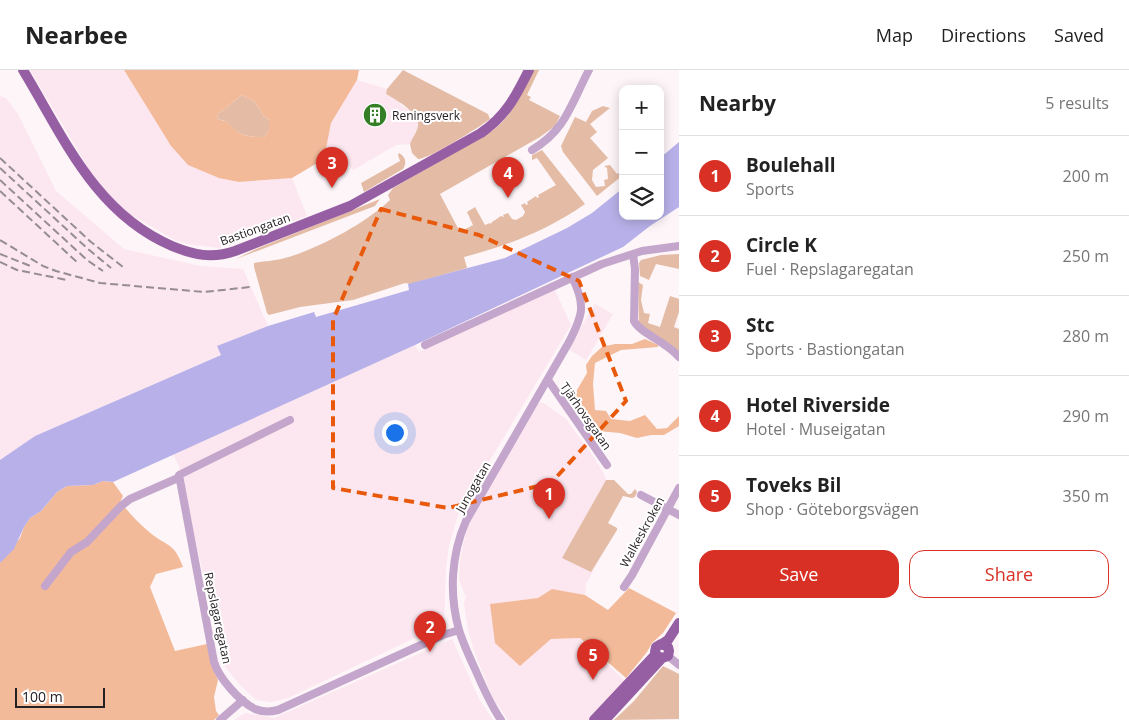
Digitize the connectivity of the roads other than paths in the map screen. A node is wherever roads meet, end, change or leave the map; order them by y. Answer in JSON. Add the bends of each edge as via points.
{"nodes":[{"id":1,"x":23,"y":70,"type":"edge"},
{"id":2,"x":529,"y":70,"type":"edge"},
{"id":3,"x":589,"y":70,"type":"edge"},
{"id":4,"x":532,"y":150,"type":"dead end"},
{"id":5,"x":679,"y":246,"type":"edge"},
{"id":6,"x":633,"y":254,"type":"junction"},
{"id":7,"x":572,"y":277,"type":"junction"},
{"id":8,"x":425,"y":345,"type":"dead end"},
{"id":9,"x":679,"y":357,"type":"edge"},
{"id":10,"x":548,"y":380,"type":"junction"},
{"id":11,"x":290,"y":420,"type":"dead end"},
{"id":12,"x":607,"y":465,"type":"dead end"},
{"id":13,"x":178,"y":478,"type":"junction"},
{"id":14,"x":679,"y":488,"type":"edge"},
{"id":15,"x":641,"y":495,"type":"dead end"},
{"id":16,"x":668,"y":510,"type":"junction"},
{"id":17,"x":679,"y":515,"type":"edge"},
{"id":18,"x":45,"y":586,"type":"dead end"},
{"id":19,"x":624,"y":587,"type":"dead end"},
{"id":20,"x":679,"y":623,"type":"edge"},
{"id":21,"x":459,"y":630,"type":"junction"},
{"id":22,"x":679,"y":633,"type":"edge"},
{"id":23,"x":663,"y":652,"type":"junction"},
{"id":24,"x":679,"y":665,"type":"edge"},
{"id":25,"x":243,"y":700,"type":"junction"},
{"id":26,"x":220,"y":720,"type":"edge"},
{"id":27,"x":501,"y":720,"type":"edge"},
{"id":28,"x":594,"y":720,"type":"edge"},
{"id":29,"x":605,"y":720,"type":"edge"}],
"edges":[{"from":1,"to":2,"type":"main road","name":"Bastiongatan","via":[[87,176],[110,204],[157,239],[193,253],[216,256],[350,206],[481,133],[505,113]]},
{"from":3,"to":4,"type":"street","via":[[559,129]]},
{"from":5,"to":6,"type":"street"},
{"from":6,"to":7,"type":"street"},
{"from":6,"to":9,"type":"street","via":[[633,318],[639,328],[666,344]]},
{"from":7,"to":8,"type":"street"},
{"from":7,"to":10,"type":"street","name":"Junogatan","via":[[581,295],[580,320]]},
{"from":10,"to":12,"type":"street","name":"Tjärhovsgatan"},
{"from":10,"to":21,"type":"street","name":"Junogatan","via":[[466,521],[458,541],[453,572]]},
{"from":11,"to":13,"type":"street","via":[[180,472]]},
{"from":13,"to":18,"type":"street","via":[[121,506],[87,542],[71,552]]},
{"from":13,"to":25,"type":"street","name":"Repslagaregatan","via":[[214,662],[222,678]]},
{"from":14,"to":16,"type":"street","name":"Walkeskroken"},
{"from":15,"to":16,"type":"street"},
{"from":16,"to":17,"type":"street"},
{"from":16,"to":19,"type":"street","name":"Walkeskroken"},
{"from":20,"to":23,"type":"main road"},
{"from":21,"to":25,"type":"street","name":"Repslagaregatan","via":[[282,709],[261,710]]},
{"from":21,"to":27,"type":"street","name":"Junogatan"},
{"from":22,"to":23,"type":"main road"},
{"from":23,"to":24,"type":"street"},
{"from":23,"to":28,"type":"main road"},
{"from":23,"to":29,"type":"main road"},
{"from":25,"to":26,"type":"street"}]}
